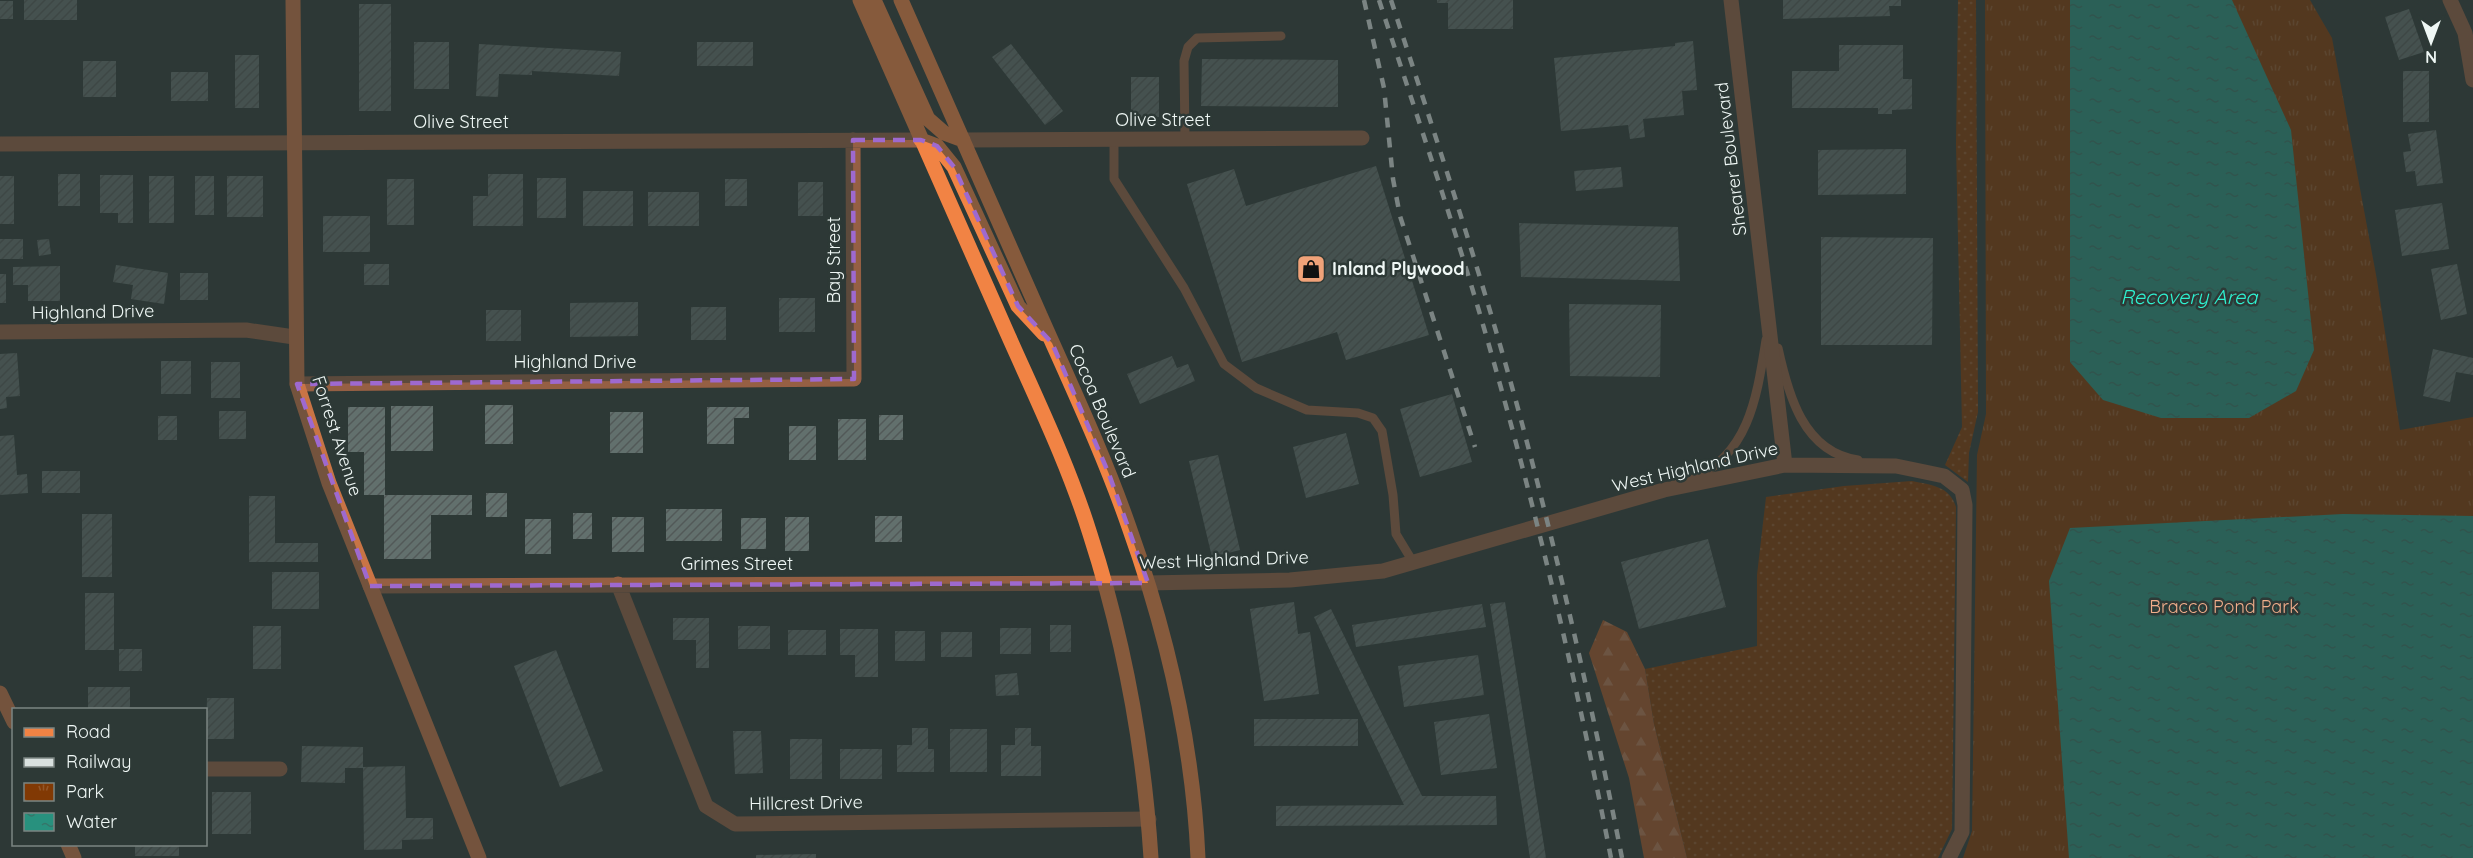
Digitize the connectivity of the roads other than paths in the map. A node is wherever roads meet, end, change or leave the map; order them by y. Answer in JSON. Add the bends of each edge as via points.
{"nodes":[{"id":1,"x":293,"y":0,"type":"edge"},
{"id":2,"x":860,"y":0,"type":"edge"},
{"id":3,"x":874,"y":0,"type":"edge"},
{"id":4,"x":901,"y":0,"type":"edge"},
{"id":5,"x":1731,"y":0,"type":"edge"},
{"id":6,"x":2450,"y":0,"type":"edge"},
{"id":7,"x":1281,"y":36,"type":"dead end"},
{"id":8,"x":2473,"y":80,"type":"edge"},
{"id":9,"x":1362,"y":138,"type":"dead end"},
{"id":10,"x":1185,"y":139,"type":"junction"},
{"id":11,"x":853,"y":140,"type":"junction"},
{"id":12,"x":921,"y":140,"type":"junction"},
{"id":13,"x":963,"y":140,"type":"junction"},
{"id":14,"x":1114,"y":140,"type":"junction"},
{"id":15,"x":293,"y":142,"type":"junction"},
{"id":16,"x":0,"y":144,"type":"edge"},
{"id":17,"x":1770,"y":314,"type":"junction"},
{"id":18,"x":0,"y":332,"type":"edge"},
{"id":19,"x":294,"y":337,"type":"junction"},
{"id":20,"x":1052,"y":343,"type":"junction"},
{"id":21,"x":854,"y":379,"type":"joint"},
{"id":22,"x":297,"y":384,"type":"junction"},
{"id":23,"x":1785,"y":465,"type":"junction"},
{"id":24,"x":1896,"y":466,"type":"junction"},
{"id":25,"x":1664,"y":490,"type":"junction"},
{"id":26,"x":1413,"y":562,"type":"junction"},
{"id":27,"x":1105,"y":581,"type":"junction"},
{"id":28,"x":1148,"y":583,"type":"junction"},
{"id":29,"x":618,"y":584,"type":"junction"},
{"id":30,"x":370,"y":586,"type":"junction"},
{"id":31,"x":0,"y":693,"type":"edge"},
{"id":32,"x":12,"y":718,"type":"edge"},
{"id":33,"x":207,"y":769,"type":"edge"},
{"id":34,"x":280,"y":770,"type":"dead end"},
{"id":35,"x":1149,"y":819,"type":"junction"},
{"id":36,"x":479,"y":858,"type":"edge"},
{"id":37,"x":1151,"y":858,"type":"edge"},
{"id":38,"x":1198,"y":858,"type":"edge"},
{"id":39,"x":1949,"y":858,"type":"edge"}],
"edges":[{"from":1,"to":15,"type":"street","name":"Forrest Avenue"},
{"from":2,"to":12,"type":"main road"},
{"from":3,"to":13,"type":"main road","via":[[928,119],[944,134]]},
{"from":4,"to":13,"type":"main road","name":"Cocoa Boulevard"},
{"from":5,"to":17,"type":"street","name":"Shearer Boulevard"},
{"from":6,"to":8,"type":"street","via":[[2465,33]]},
{"from":7,"to":10,"type":"lane","via":[[1197,38],[1188,47],[1184,61]]},
{"from":9,"to":10,"type":"street","name":"Olive Street"},
{"from":10,"to":14,"type":"street","name":"Olive Street"},
{"from":11,"to":12,"type":"street","name":"Olive Street"},
{"from":11,"to":15,"type":"street","name":"Olive Street"},
{"from":11,"to":21,"type":"street","name":"Bay Street"},
{"from":12,"to":20,"type":"main road","via":[[937,146],[954,167],[1018,306]]},
{"from":12,"to":27,"type":"main road","via":[[1074,487]]},
{"from":13,"to":14,"type":"street","name":"Olive Street"},
{"from":13,"to":20,"type":"main road","name":"Cocoa Boulevard"},
{"from":14,"to":26,"type":"lane","via":[[1114,179],[1184,288],[1224,364],[1256,388],[1307,410],[1358,413],[1373,418],[1382,431],[1396,534]]},
{"from":15,"to":16,"type":"street","name":"Olive Street"},
{"from":15,"to":19,"type":"street","name":"Forrest Avenue"},
{"from":17,"to":23,"type":"street","name":"Shearer Boulevard"},
{"from":17,"to":24,"type":"lane","name":"Shearer Boulevard","via":[[1782,367],[1808,432],[1849,459]]},
{"from":17,"to":25,"type":"lane","name":"Shearer Boulevard","via":[[1756,399],[1742,436],[1719,464]]},
{"from":18,"to":19,"type":"street","name":"Highland Drive","via":[[246,330]]},
{"from":19,"to":22,"type":"street","name":"Forrest Avenue"},
{"from":20,"to":28,"type":"main road","name":"Cocoa Boulevard","via":[[1117,495]]},
{"from":21,"to":22,"type":"street","name":"Highland Drive"},
{"from":22,"to":30,"type":"street","name":"Forrest Avenue","via":[[329,483]]},
{"from":23,"to":24,"type":"street","name":"West Highland Drive"},
{"from":23,"to":25,"type":"street","name":"West Highland Drive"},
{"from":24,"to":39,"type":"street","name":"West Highland Drive","via":[[1944,476],[1962,490],[1965,505],[1962,832]]},
{"from":25,"to":26,"type":"street","name":"West Highland Drive"},
{"from":26,"to":28,"type":"street","name":"West Highland Drive","via":[[1383,571],[1290,580]]},
{"from":27,"to":28,"type":"street","name":"West Highland Drive"},
{"from":27,"to":29,"type":"street","name":"Grimes Street"},
{"from":27,"to":35,"type":"main road","via":[[1131,700]]},
{"from":28,"to":38,"type":"main road","name":"Cocoa Boulevard","via":[[1189,759]]},
{"from":29,"to":30,"type":"street","name":"Grimes Street"},
{"from":29,"to":35,"type":"street","name":"Hillcrest Drive","via":[[706,806],[735,824]]},
{"from":30,"to":36,"type":"street","name":"Forrest Avenue"},
{"from":31,"to":32,"type":"street"},
{"from":33,"to":34,"type":"street"},
{"from":35,"to":37,"type":"main road"}]}
